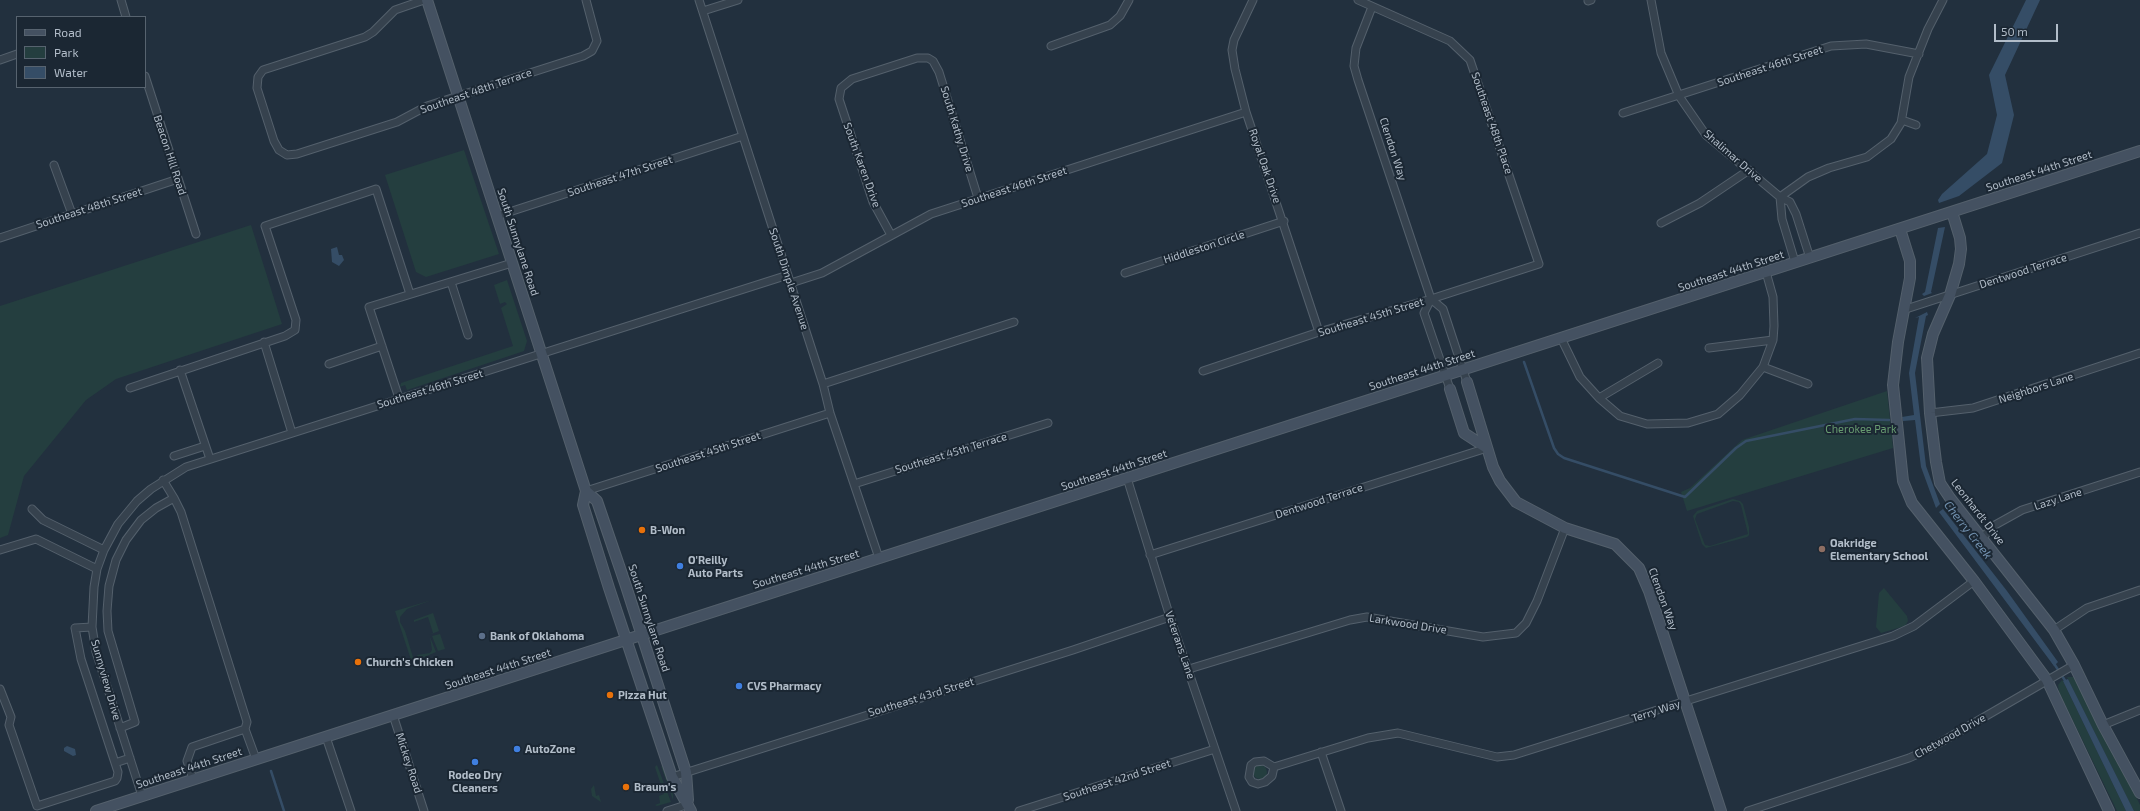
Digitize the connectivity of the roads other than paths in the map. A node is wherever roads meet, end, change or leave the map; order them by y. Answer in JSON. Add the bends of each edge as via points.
{"nodes":[{"id":1,"x":121,"y":0,"type":"edge"},
{"id":2,"x":426,"y":0,"type":"edge"},
{"id":3,"x":586,"y":0,"type":"edge"},
{"id":4,"x":699,"y":0,"type":"edge"},
{"id":5,"x":738,"y":0,"type":"edge"},
{"id":6,"x":1129,"y":0,"type":"edge"},
{"id":7,"x":1253,"y":0,"type":"edge"},
{"id":8,"x":1358,"y":0,"type":"edge"},
{"id":9,"x":1651,"y":0,"type":"edge"},
{"id":10,"x":1943,"y":0,"type":"edge"},
{"id":11,"x":1372,"y":7,"type":"junction"},
{"id":12,"x":703,"y":11,"type":"junction"},
{"id":13,"x":126,"y":16,"type":"edge"},
{"id":14,"x":1051,"y":46,"type":"dead end"},
{"id":15,"x":16,"y":54,"type":"edge"},
{"id":16,"x":1919,"y":54,"type":"junction"},
{"id":17,"x":0,"y":60,"type":"edge"},
{"id":18,"x":146,"y":79,"type":"edge"},
{"id":19,"x":839,"y":93,"type":"joint"},
{"id":20,"x":458,"y":96,"type":"junction"},
{"id":21,"x":1679,"y":96,"type":"junction"},
{"id":22,"x":1246,"y":112,"type":"junction"},
{"id":23,"x":1624,"y":113,"type":"dead end"},
{"id":24,"x":1902,"y":120,"type":"junction"},
{"id":25,"x":1916,"y":125,"type":"dead end"},
{"id":26,"x":743,"y":136,"type":"junction"},
{"id":27,"x":2140,"y":151,"type":"edge"},
{"id":28,"x":54,"y":165,"type":"dead end"},
{"id":29,"x":1749,"y":170,"type":"junction"},
{"id":30,"x":178,"y":179,"type":"junction"},
{"id":31,"x":1780,"y":197,"type":"junction"},
{"id":32,"x":978,"y":198,"type":"junction"},
{"id":33,"x":1952,"y":212,"type":"junction"},
{"id":34,"x":72,"y":214,"type":"junction"},
{"id":35,"x":497,"y":216,"type":"junction"},
{"id":36,"x":1284,"y":221,"type":"junction"},
{"id":37,"x":1661,"y":223,"type":"dead end"},
{"id":38,"x":1900,"y":229,"type":"junction"},
{"id":39,"x":2140,"y":233,"type":"edge"},
{"id":40,"x":196,"y":234,"type":"dead end"},
{"id":41,"x":891,"y":235,"type":"junction"},
{"id":42,"x":0,"y":238,"type":"edge"},
{"id":43,"x":1810,"y":258,"type":"junction"},
{"id":44,"x":1795,"y":262,"type":"junction"},
{"id":45,"x":512,"y":263,"type":"junction"},
{"id":46,"x":1539,"y":264,"type":"joint"},
{"id":47,"x":1766,"y":272,"type":"junction"},
{"id":48,"x":1125,"y":273,"type":"dead end"},
{"id":49,"x":788,"y":275,"type":"junction"},
{"id":50,"x":451,"y":282,"type":"junction"},
{"id":51,"x":791,"y":284,"type":"junction"},
{"id":52,"x":410,"y":294,"type":"junction"},
{"id":53,"x":1950,"y":295,"type":"junction"},
{"id":54,"x":1431,"y":299,"type":"junction"},
{"id":55,"x":1906,"y":309,"type":"junction"},
{"id":56,"x":1014,"y":322,"type":"dead end"},
{"id":57,"x":1319,"y":332,"type":"junction"},
{"id":58,"x":468,"y":336,"type":"dead end"},
{"id":59,"x":1561,"y":338,"type":"junction"},
{"id":60,"x":1773,"y":340,"type":"junction"},
{"id":61,"x":264,"y":342,"type":"junction"},
{"id":62,"x":382,"y":346,"type":"junction"},
{"id":63,"x":1709,"y":348,"type":"dead end"},
{"id":64,"x":2140,"y":353,"type":"edge"},
{"id":65,"x":542,"y":354,"type":"junction"},
{"id":66,"x":1658,"y":363,"type":"dead end"},
{"id":67,"x":329,"y":364,"type":"dead end"},
{"id":68,"x":1763,"y":367,"type":"junction"},
{"id":69,"x":1463,"y":369,"type":"junction"},
{"id":70,"x":180,"y":370,"type":"junction"},
{"id":71,"x":1203,"y":371,"type":"dead end"},
{"id":72,"x":1445,"y":375,"type":"junction"},
{"id":73,"x":1467,"y":382,"type":"joint"},
{"id":74,"x":822,"y":384,"type":"junction"},
{"id":75,"x":1808,"y":384,"type":"dead end"},
{"id":76,"x":130,"y":388,"type":"dead end"},
{"id":77,"x":1450,"y":388,"type":"joint"},
{"id":78,"x":399,"y":398,"type":"junction"},
{"id":79,"x":1599,"y":398,"type":"junction"},
{"id":80,"x":1476,"y":409,"type":"junction"},
{"id":81,"x":830,"y":413,"type":"junction"},
{"id":82,"x":1930,"y":413,"type":"junction"},
{"id":83,"x":1458,"y":415,"type":"junction"},
{"id":84,"x":1048,"y":423,"type":"dead end"},
{"id":85,"x":292,"y":433,"type":"junction"},
{"id":86,"x":205,"y":446,"type":"junction"},
{"id":87,"x":1487,"y":448,"type":"junction"},
{"id":88,"x":174,"y":456,"type":"dead end"},
{"id":89,"x":210,"y":460,"type":"junction"},
{"id":90,"x":2140,"y":472,"type":"edge"},
{"id":91,"x":1127,"y":478,"type":"junction"},
{"id":92,"x":163,"y":480,"type":"junction"},
{"id":93,"x":854,"y":484,"type":"junction"},
{"id":94,"x":586,"y":491,"type":"junction"},
{"id":95,"x":174,"y":498,"type":"junction"},
{"id":96,"x":32,"y":509,"type":"dead end"},
{"id":97,"x":1565,"y":528,"type":"junction"},
{"id":98,"x":1982,"y":538,"type":"junction"},
{"id":99,"x":0,"y":550,"type":"edge"},
{"id":100,"x":104,"y":550,"type":"junction"},
{"id":101,"x":1150,"y":555,"type":"junction"},
{"id":102,"x":879,"y":558,"type":"junction"},
{"id":103,"x":97,"y":569,"type":"junction"},
{"id":104,"x":1974,"y":581,"type":"junction"},
{"id":105,"x":2140,"y":590,"type":"edge"},
{"id":106,"x":1170,"y":617,"type":"junction"},
{"id":107,"x":92,"y":627,"type":"junction"},
{"id":108,"x":2054,"y":630,"type":"junction"},
{"id":109,"x":642,"y":634,"type":"junction"},
{"id":110,"x":625,"y":639,"type":"junction"},
{"id":111,"x":2070,"y":667,"type":"junction"},
{"id":112,"x":1189,"y":669,"type":"junction"},
{"id":113,"x":2051,"y":677,"type":"junction"},
{"id":114,"x":0,"y":689,"type":"edge"},
{"id":115,"x":1686,"y":702,"type":"junction"},
{"id":116,"x":2140,"y":710,"type":"edge"},
{"id":117,"x":393,"y":715,"type":"junction"},
{"id":118,"x":2103,"y":725,"type":"junction"},
{"id":119,"x":120,"y":728,"type":"junction"},
{"id":120,"x":245,"y":729,"type":"junction"},
{"id":121,"x":326,"y":736,"type":"junction"},
{"id":122,"x":1215,"y":749,"type":"junction"},
{"id":123,"x":1321,"y":752,"type":"junction"},
{"id":124,"x":130,"y":758,"type":"junction"},
{"id":125,"x":256,"y":759,"type":"junction"},
{"id":126,"x":115,"y":763,"type":"junction"},
{"id":127,"x":1274,"y":767,"type":"dead end"},
{"id":128,"x":686,"y":772,"type":"junction"},
{"id":129,"x":672,"y":777,"type":"junction"},
{"id":130,"x":194,"y":779,"type":"junction"},
{"id":131,"x":2140,"y":793,"type":"edge"},
{"id":132,"x":142,"y":796,"type":"junction"},
{"id":133,"x":690,"y":808,"type":"edge"},
{"id":134,"x":36,"y":809,"type":"edge"},
{"id":135,"x":2108,"y":810,"type":"edge"},
{"id":136,"x":96,"y":811,"type":"edge"},
{"id":137,"x":350,"y":811,"type":"edge"},
{"id":138,"x":424,"y":811,"type":"edge"},
{"id":139,"x":667,"y":811,"type":"edge"},
{"id":140,"x":1019,"y":811,"type":"edge"},
{"id":141,"x":1236,"y":811,"type":"edge"},
{"id":142,"x":1341,"y":811,"type":"edge"},
{"id":143,"x":1721,"y":811,"type":"edge"},
{"id":144,"x":1748,"y":811,"type":"edge"}],
"edges":[{"from":1,"to":13,"type":"street"},
{"from":2,"to":20,"type":"main road","name":"South Sunnylane Road"},
{"from":2,"to":20,"type":"street","name":"Southeast 48th Terrace","via":[[395,10],[365,37],[264,70],[258,77],[257,88],[267,119],[279,150],[287,155],[297,154],[398,122],[427,106]]},
{"from":3,"to":20,"type":"street","name":"Southeast 48th Terrace","via":[[597,41],[592,51]]},
{"from":4,"to":12,"type":"street","name":"South Dimple Avenue"},
{"from":5,"to":12,"type":"street"},
{"from":6,"to":14,"type":"street","via":[[1120,16],[1110,25]]},
{"from":7,"to":22,"type":"street","name":"Royal Oak Drive","via":[[1234,40],[1232,50]]},
{"from":8,"to":11,"type":"street","name":"Southeast 48th Place"},
{"from":9,"to":21,"type":"street","name":"Shalimar Drive","via":[[1661,53]]},
{"from":10,"to":16,"type":"street"},
{"from":11,"to":46,"type":"street","name":"Southeast 48th Place","via":[[1450,41],[1470,60]]},
{"from":11,"to":54,"type":"street","name":"Clendon Way","via":[[1356,48],[1354,66]]},
{"from":12,"to":26,"type":"street","name":"South Dimple Avenue"},
{"from":15,"to":17,"type":"street"},
{"from":16,"to":21,"type":"street","name":"Southeast 46th Street","via":[[1866,44],[1831,46]]},
{"from":16,"to":24,"type":"street","via":[[1909,77]]},
{"from":18,"to":30,"type":"street","name":"Beacon Hill Road"},
{"from":19,"to":32,"type":"street","name":"South Kathy Drive","via":[[845,83],[852,79],[917,58],[928,58],[933,61],[939,72]]},
{"from":19,"to":41,"type":"street","name":"South Karen Drive","via":[[838,99],[873,202]]},
{"from":20,"to":35,"type":"main road","name":"South Sunnylane Road"},
{"from":21,"to":23,"type":"street","name":"Southeast 46th Street"},
{"from":21,"to":29,"type":"street","name":"Shalimar Drive","via":[[1706,135]]},
{"from":22,"to":32,"type":"street","name":"Southeast 46th Street"},
{"from":22,"to":36,"type":"street","name":"Royal Oak Drive"},
{"from":24,"to":25,"type":"street"},
{"from":24,"to":31,"type":"street","via":[[1891,139],[1867,157],[1808,177]]},
{"from":26,"to":35,"type":"street","name":"Southeast 47th Street"},
{"from":26,"to":49,"type":"street","name":"South Dimple Avenue"},
{"from":27,"to":33,"type":"main road","name":"Southeast 44th Street"},
{"from":28,"to":34,"type":"street"},
{"from":29,"to":31,"type":"street","name":"Shalimar Drive"},
{"from":29,"to":37,"type":"street","via":[[1700,203]]},
{"from":30,"to":34,"type":"street","name":"Southeast 48th Street"},
{"from":30,"to":40,"type":"street","name":"Beacon Hill Road"},
{"from":31,"to":43,"type":"street","name":"Shalimar Drive","via":[[1790,202],[1796,214]]},
{"from":31,"to":44,"type":"street","via":[[1782,219]]},
{"from":32,"to":41,"type":"street","name":"Southeast 46th Street","via":[[931,214]]},
{"from":33,"to":38,"type":"main road","name":"Southeast 44th Street"},
{"from":33,"to":53,"type":"main road","name":"Leonhardt Drive","via":[[1961,249]]},
{"from":34,"to":42,"type":"street","name":"Southeast 48th Street"},
{"from":35,"to":45,"type":"main road","name":"South Sunnylane Road"},
{"from":36,"to":48,"type":"street","name":"Hiddleston Circle"},
{"from":36,"to":57,"type":"street","name":"Royal Oak Drive"},
{"from":38,"to":43,"type":"main road","name":"Southeast 44th Street"},
{"from":38,"to":55,"type":"main road","via":[[1910,261]]},
{"from":39,"to":53,"type":"street","name":"Dentwood Terrace"},
{"from":41,"to":51,"type":"street","name":"Southeast 46th Street","via":[[822,273]]},
{"from":43,"to":44,"type":"main road","name":"Southeast 44th Street"},
{"from":44,"to":47,"type":"main road","name":"Southeast 44th Street"},
{"from":45,"to":50,"type":"street"},
{"from":45,"to":65,"type":"main road","name":"South Sunnylane Road"},
{"from":46,"to":54,"type":"street","name":"Southeast 45th Street"},
{"from":47,"to":59,"type":"main road","name":"Southeast 44th Street"},
{"from":47,"to":60,"type":"street","via":[[1773,297]]},
{"from":49,"to":51,"type":"street","name":"South Dimple Avenue"},
{"from":49,"to":65,"type":"street","name":"Southeast 46th Street"},
{"from":50,"to":52,"type":"street"},
{"from":50,"to":58,"type":"street"},
{"from":51,"to":74,"type":"street","name":"South Dimple Avenue"},
{"from":52,"to":61,"type":"street","via":[[376,189],[265,226],[297,326],[291,333]]},
{"from":52,"to":62,"type":"street","via":[[369,307]]},
{"from":53,"to":55,"type":"street","name":"Dentwood Terrace"},
{"from":53,"to":82,"type":"main road","name":"Leonhardt Drive","via":[[1933,334],[1927,358]]},
{"from":54,"to":57,"type":"street","name":"Southeast 45th Street"},
{"from":54,"to":69,"type":"street","name":"Clendon Way","via":[[1443,310]]},
{"from":54,"to":72,"type":"street","via":[[1424,313]]},
{"from":55,"to":104,"type":"main road","via":[[1898,342],[1893,385],[1903,481],[1912,502]]},
{"from":56,"to":74,"type":"street"},
{"from":57,"to":71,"type":"street","name":"Southeast 45th Street"},
{"from":59,"to":69,"type":"main road","name":"Southeast 44th Street"},
{"from":59,"to":79,"type":"street","via":[[1580,377]]},
{"from":60,"to":63,"type":"street"},
{"from":60,"to":68,"type":"street"},
{"from":61,"to":70,"type":"street"},
{"from":61,"to":85,"type":"street"},
{"from":62,"to":67,"type":"street"},
{"from":62,"to":78,"type":"street"},
{"from":64,"to":82,"type":"street","name":"Neighbors Lane","via":[[1973,408]]},
{"from":65,"to":78,"type":"street","name":"Southeast 46th Street"},
{"from":65,"to":94,"type":"main road","name":"South Sunnylane Road"},
{"from":66,"to":79,"type":"street"},
{"from":68,"to":75,"type":"street"},
{"from":68,"to":79,"type":"street","via":[[1740,395],[1718,414],[1688,424],[1647,424],[1635,421],[1620,416]]},
{"from":69,"to":72,"type":"main road","name":"Southeast 44th Street"},
{"from":69,"to":73,"type":"street","name":"Clendon Way"},
{"from":70,"to":76,"type":"street"},
{"from":70,"to":86,"type":"street"},
{"from":72,"to":77,"type":"street"},
{"from":72,"to":91,"type":"main road","name":"Southeast 44th Street"},
{"from":73,"to":80,"type":"main road","name":"Clendon Way"},
{"from":74,"to":81,"type":"street","name":"South Dimple Avenue"},
{"from":77,"to":83,"type":"main road"},
{"from":78,"to":85,"type":"street","name":"Southeast 46th Street"},
{"from":80,"to":83,"type":"main road"},
{"from":80,"to":87,"type":"main road","name":"Clendon Way"},
{"from":81,"to":93,"type":"street","name":"South Dimple Avenue"},
{"from":81,"to":94,"type":"street","name":"Southeast 45th Street"},
{"from":82,"to":98,"type":"main road","name":"Leonhardt Drive","via":[[1940,483]]},
{"from":83,"to":87,"type":"main road","via":[[1464,434]]},
{"from":84,"to":93,"type":"street","name":"Southeast 45th Terrace"},
{"from":85,"to":89,"type":"street","name":"Southeast 46th Street"},
{"from":86,"to":88,"type":"street"},
{"from":86,"to":89,"type":"street"},
{"from":87,"to":97,"type":"main road","name":"Clendon Way","via":[[1492,467],[1516,502]]},
{"from":87,"to":101,"type":"street","name":"Dentwood Terrace"},
{"from":89,"to":92,"type":"street","name":"Southeast 46th Street","via":[[186,467]]},
{"from":90,"to":98,"type":"street","name":"Lazy Lane","via":[[2022,510],[1995,525]]},
{"from":91,"to":101,"type":"street","name":"Veterans Lane"},
{"from":91,"to":102,"type":"main road","name":"Southeast 44th Street"},
{"from":92,"to":95,"type":"street"},
{"from":92,"to":100,"type":"street","name":"Southeast 46th Street","via":[[137,501],[118,524]]},
{"from":93,"to":102,"type":"street","name":"South Dimple Avenue"},
{"from":94,"to":109,"type":"main road","name":"South Sunnylane Road","via":[[597,502]]},
{"from":94,"to":110,"type":"main road","name":"South Sunnylane Road","via":[[583,506]]},
{"from":95,"to":119,"type":"street","via":[[141,520],[126,540],[116,560],[107,611],[108,630],[136,722]]},
{"from":95,"to":120,"type":"street","via":[[181,512],[247,722]]},
{"from":96,"to":100,"type":"street","via":[[43,520]]},
{"from":97,"to":112,"type":"street","name":"Larkwood Drive","via":[[1538,601],[1526,623],[1516,633],[1483,637],[1367,617]]},
{"from":97,"to":115,"type":"main road","name":"Clendon Way","via":[[1615,544],[1639,568]]},
{"from":98,"to":108,"type":"main road","name":"Leonhardt Drive"},
{"from":99,"to":103,"type":"street","via":[[36,539]]},
{"from":100,"to":103,"type":"street","name":"Sunnyview Drive"},
{"from":101,"to":106,"type":"street","name":"Veterans Lane"},
{"from":102,"to":109,"type":"main road","name":"Southeast 44th Street"},
{"from":103,"to":107,"type":"street","name":"Sunnyview Drive","via":[[91,605]]},
{"from":104,"to":113,"type":"main road"},
{"from":104,"to":115,"type":"street","name":"Terry Way","via":[[1914,626],[1893,636]]},
{"from":105,"to":108,"type":"street","via":[[2087,608]]},
{"from":106,"to":112,"type":"street","name":"Veterans Lane"},
{"from":106,"to":128,"type":"street","name":"Southeast 43rd Street"},
{"from":107,"to":119,"type":"street","name":"Sunnyview Drive","via":[[96,652]]},
{"from":107,"to":126,"type":"street","via":[[75,628],[81,659]]},
{"from":108,"to":111,"type":"main road","name":"Leonhardt Drive"},
{"from":109,"to":110,"type":"main road","name":"Southeast 44th Street"},
{"from":109,"to":128,"type":"main road","name":"South Sunnylane Road"},
{"from":110,"to":117,"type":"main road","name":"Southeast 44th Street"},
{"from":110,"to":129,"type":"main road","name":"South Sunnylane Road"},
{"from":111,"to":113,"type":"street","name":"Chetwood Drive"},
{"from":111,"to":118,"type":"main road","name":"Leonhardt Drive"},
{"from":112,"to":122,"type":"street","name":"Veterans Lane"},
{"from":113,"to":135,"type":"main road"},
{"from":113,"to":144,"type":"street","name":"Chetwood Drive","via":[[1929,750]]},
{"from":114,"to":134,"type":"street","via":[[11,717],[9,725]]},
{"from":115,"to":123,"type":"street","name":"Terry Way","via":[[1514,755],[1496,757],[1398,733],[1368,738]]},
{"from":115,"to":143,"type":"main road","name":"Clendon Way"},
{"from":116,"to":118,"type":"street"},
{"from":117,"to":121,"type":"main road","name":"Southeast 44th Street"},
{"from":117,"to":138,"type":"street","name":"Mickey Road"},
{"from":118,"to":131,"type":"main road","name":"Leonhardt Drive"},
{"from":119,"to":124,"type":"street","name":"Sunnyview Drive"},
{"from":120,"to":125,"type":"street"},
{"from":120,"to":130,"type":"street","via":[[192,747],[187,761]]},
{"from":121,"to":125,"type":"main road","name":"Southeast 44th Street"},
{"from":121,"to":137,"type":"street"},
{"from":122,"to":140,"type":"street","name":"Southeast 42nd Street"},
{"from":122,"to":141,"type":"street","name":"Veterans Lane"},
{"from":123,"to":127,"type":"street","name":"Terry Way"},
{"from":123,"to":142,"type":"street"},
{"from":124,"to":126,"type":"street"},
{"from":124,"to":132,"type":"street","name":"Sunnyview Drive"},
{"from":125,"to":130,"type":"main road","name":"Southeast 44th Street"},
{"from":126,"to":134,"type":"street","via":[[118,776],[115,781]]},
{"from":128,"to":129,"type":"street","name":"Southeast 43rd Street"},
{"from":128,"to":133,"type":"main road","name":"South Sunnylane Road"},
{"from":129,"to":133,"type":"main road","name":"South Sunnylane Road"},
{"from":130,"to":132,"type":"main road","name":"Southeast 44th Street"},
{"from":132,"to":136,"type":"main road","name":"Southeast 44th Street"},
{"from":133,"to":139,"type":"street"}]}
